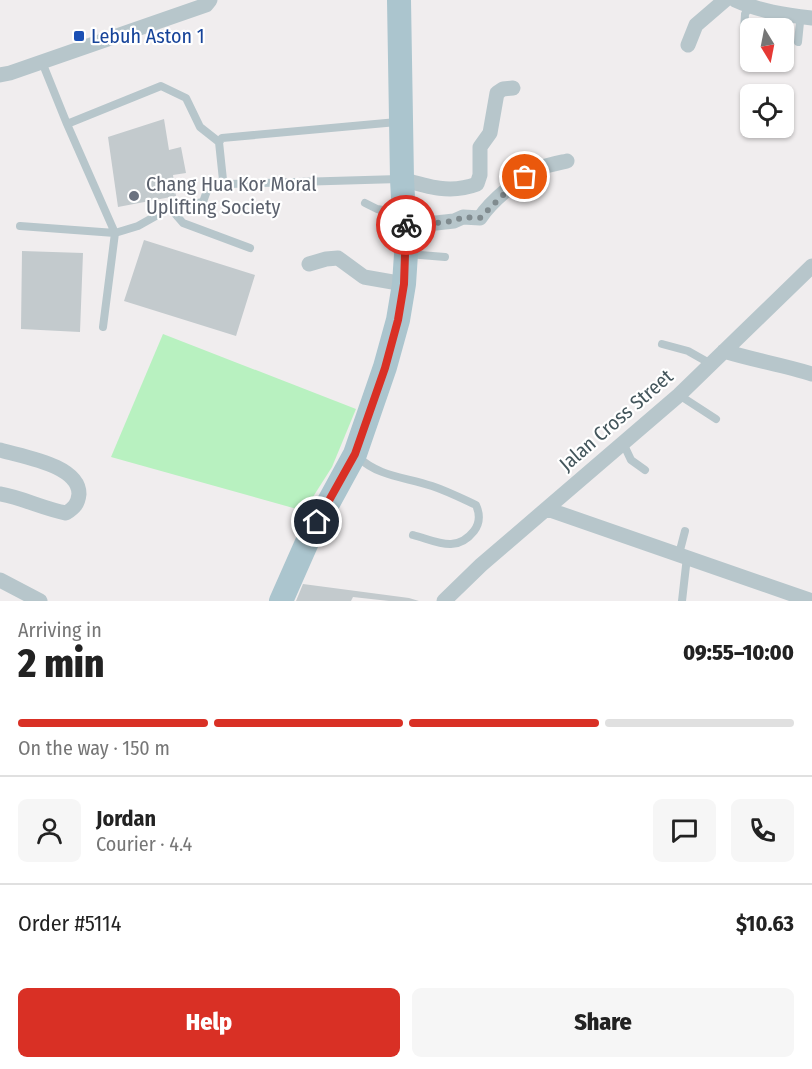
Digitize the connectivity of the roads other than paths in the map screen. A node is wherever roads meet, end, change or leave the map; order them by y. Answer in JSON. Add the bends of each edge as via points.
{"nodes":[{"id":1,"x":210,"y":0,"type":"edge"},
{"id":2,"x":399,"y":0,"type":"edge"},
{"id":3,"x":725,"y":0,"type":"edge"},
{"id":4,"x":735,"y":0,"type":"edge"},
{"id":5,"x":749,"y":7,"type":"junction"},
{"id":6,"x":808,"y":17,"type":"edge"},
{"id":7,"x":745,"y":18,"type":"edge"},
{"id":8,"x":798,"y":42,"type":"dead end"},
{"id":9,"x":688,"y":45,"type":"dead end"},
{"id":10,"x":42,"y":62,"type":"junction"},
{"id":11,"x":0,"y":75,"type":"edge"},
{"id":12,"x":513,"y":88,"type":"dead end"},
{"id":13,"x":401,"y":121,"type":"junction"},
{"id":14,"x":67,"y":124,"type":"junction"},
{"id":15,"x":219,"y":142,"type":"junction"},
{"id":16,"x":567,"y":161,"type":"dead end"},
{"id":17,"x":402,"y":179,"type":"junction"},
{"id":18,"x":223,"y":180,"type":"junction"},
{"id":19,"x":365,"y":202,"type":"dead end"},
{"id":20,"x":171,"y":208,"type":"junction"},
{"id":21,"x":405,"y":219,"type":"junction"},
{"id":22,"x":20,"y":226,"type":"dead end"},
{"id":23,"x":115,"y":233,"type":"junction"},
{"id":24,"x":250,"y":248,"type":"dead end"},
{"id":25,"x":406,"y":254,"type":"junction"},
{"id":26,"x":445,"y":257,"type":"dead end"},
{"id":27,"x":309,"y":264,"type":"dead end"},
{"id":28,"x":812,"y":266,"type":"edge"},
{"id":29,"x":404,"y":284,"type":"junction"},
{"id":30,"x":103,"y":327,"type":"dead end"},
{"id":31,"x":662,"y":344,"type":"dead end"},
{"id":32,"x":724,"y":351,"type":"junction"},
{"id":33,"x":711,"y":364,"type":"junction"},
{"id":34,"x":812,"y":374,"type":"edge"},
{"id":35,"x":678,"y":395,"type":"junction"},
{"id":36,"x":716,"y":419,"type":"dead end"},
{"id":37,"x":623,"y":443,"type":"junction"},
{"id":38,"x":0,"y":450,"type":"edge"},
{"id":39,"x":355,"y":454,"type":"junction"},
{"id":40,"x":645,"y":470,"type":"dead end"},
{"id":41,"x":0,"y":494,"type":"edge"},
{"id":42,"x":547,"y":508,"type":"junction"},
{"id":43,"x":685,"y":531,"type":"dead end"},
{"id":44,"x":413,"y":535,"type":"dead end"},
{"id":45,"x":683,"y":556,"type":"junction"},
{"id":46,"x":0,"y":580,"type":"edge"},
{"id":47,"x":40,"y":601,"type":"edge"},
{"id":48,"x":281,"y":601,"type":"edge"},
{"id":49,"x":444,"y":601,"type":"edge"},
{"id":50,"x":682,"y":601,"type":"edge"},
{"id":51,"x":812,"y":601,"type":"edge"}],
"edges":[{"from":1,"to":10,"type":"street","via":[[206,5]]},
{"from":2,"to":13,"type":"main road"},
{"from":3,"to":9,"type":"street","via":[[696,25]]},
{"from":4,"to":5,"type":"street"},
{"from":5,"to":6,"type":"street"},
{"from":5,"to":7,"type":"lane"},
{"from":6,"to":8,"type":"lane","via":[[800,22]]},
{"from":10,"to":11,"type":"street"},
{"from":10,"to":14,"type":"lane"},
{"from":12,"to":17,"type":"street","via":[[497,93],[490,133],[480,147],[477,184],[454,190]]},
{"from":13,"to":15,"type":"lane","via":[[222,138]]},
{"from":13,"to":17,"type":"main road"},
{"from":14,"to":15,"type":"lane","via":[[161,86],[186,98],[200,127]]},
{"from":14,"to":23,"type":"lane"},
{"from":15,"to":18,"type":"lane"},
{"from":16,"to":21,"type":"street","via":[[539,168],[525,177],[480,218],[436,223]]},
{"from":17,"to":18,"type":"lane","via":[[234,184]]},
{"from":17,"to":21,"type":"main road"},
{"from":18,"to":20,"type":"lane","via":[[208,188],[203,201]]},
{"from":19,"to":21,"type":"lane"},
{"from":20,"to":23,"type":"lane"},
{"from":20,"to":24,"type":"lane","via":[[183,223]]},
{"from":21,"to":25,"type":"main road"},
{"from":22,"to":23,"type":"lane"},
{"from":23,"to":30,"type":"lane"},
{"from":25,"to":26,"type":"lane"},
{"from":25,"to":29,"type":"main road"},
{"from":27,"to":29,"type":"street","via":[[338,258],[364,277]]},
{"from":28,"to":32,"type":"street","name":"Jalan Cross Street"},
{"from":29,"to":39,"type":"main road","via":[[385,368]]},
{"from":31,"to":33,"type":"lane","via":[[688,351]]},
{"from":32,"to":33,"type":"street","name":"Jalan Cross Street"},
{"from":32,"to":34,"type":"street"},
{"from":33,"to":35,"type":"street","name":"Jalan Cross Street"},
{"from":35,"to":36,"type":"lane"},
{"from":35,"to":37,"type":"street","name":"Jalan Cross Street"},
{"from":37,"to":40,"type":"lane","via":[[631,460]]},
{"from":37,"to":42,"type":"street","name":"Jalan Cross Street"},
{"from":38,"to":41,"type":"street","via":[[61,468],[78,486],[79,498],[75,508],[66,513]]},
{"from":39,"to":44,"type":"lane","via":[[378,471],[449,492],[476,505],[479,511],[477,527],[465,542],[451,545]]},
{"from":39,"to":48,"type":"main road","via":[[308,540]]},
{"from":42,"to":45,"type":"street"},
{"from":42,"to":49,"type":"street","name":"Jalan Cross Street"},
{"from":43,"to":45,"type":"lane"},
{"from":45,"to":50,"type":"lane"},
{"from":45,"to":51,"type":"street"},
{"from":46,"to":47,"type":"street"}]}
